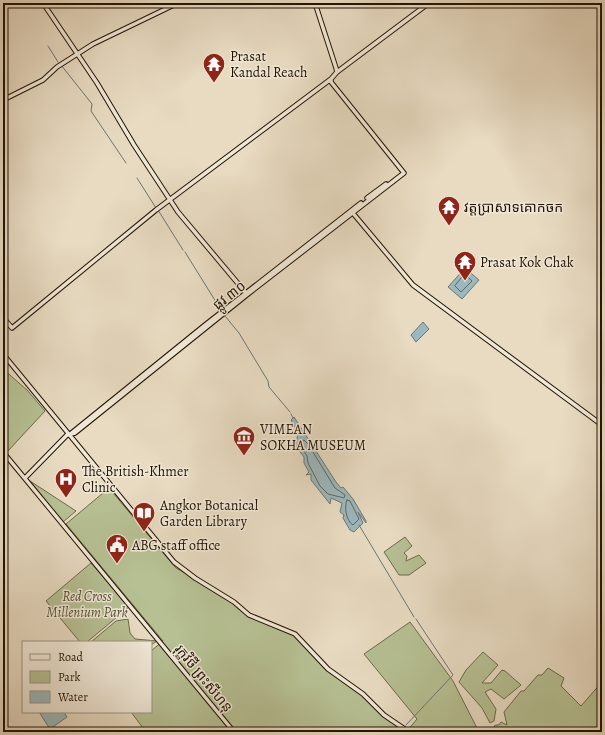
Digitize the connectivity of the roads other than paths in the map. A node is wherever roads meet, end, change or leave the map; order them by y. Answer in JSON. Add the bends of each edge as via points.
{"nodes":[{"id":1,"x":43,"y":3,"type":"edge"},
{"id":2,"x":178,"y":3,"type":"edge"},
{"id":3,"x":315,"y":3,"type":"edge"},
{"id":4,"x":428,"y":3,"type":"edge"},
{"id":5,"x":78,"y":54,"type":"junction"},
{"id":6,"x":336,"y":72,"type":"junction"},
{"id":7,"x":331,"y":79,"type":"junction"},
{"id":8,"x":3,"y":100,"type":"edge"},
{"id":9,"x":171,"y":200,"type":"junction"},
{"id":10,"x":352,"y":212,"type":"junction"},
{"id":11,"x":247,"y":293,"type":"junction"},
{"id":12,"x":3,"y":323,"type":"edge"},
{"id":13,"x":3,"y":354,"type":"edge"},
{"id":14,"x":602,"y":425,"type":"edge"},
{"id":15,"x":69,"y":435,"type":"junction"},
{"id":16,"x":3,"y":452,"type":"edge"},
{"id":17,"x":25,"y":478,"type":"junction"},
{"id":18,"x":234,"y":732,"type":"edge"},
{"id":19,"x":409,"y":732,"type":"edge"}],
"edges":[{"from":1,"to":5,"type":"street"},
{"from":2,"to":5,"type":"street","via":[[93,44]]},
{"from":3,"to":6,"type":"street"},
{"from":4,"to":6,"type":"street"},
{"from":5,"to":8,"type":"street","via":[[57,67],[43,80]]},
{"from":5,"to":9,"type":"street"},
{"from":6,"to":7,"type":"street"},
{"from":7,"to":9,"type":"street"},
{"from":7,"to":10,"type":"street","name":"ផ្លូវ ៣០","via":[[332,84],[404,172]]},
{"from":9,"to":11,"type":"street"},
{"from":9,"to":12,"type":"street","via":[[12,328],[6,321]]},
{"from":10,"to":11,"type":"street","name":"ផ្លូវ ៣០"},
{"from":10,"to":14,"type":"street","via":[[413,285]]},
{"from":11,"to":15,"type":"street","name":"ផ្លូវ ៣០"},
{"from":13,"to":15,"type":"street"},
{"from":15,"to":17,"type":"street","name":"ផ្លូវ ៣០"},
{"from":15,"to":19,"type":"street","via":[[177,565],[230,599],[249,615],[291,631],[328,668],[363,694],[384,715]]},
{"from":16,"to":17,"type":"street","name":"រុក្ខវិថី ព្រះសីហនុ"},
{"from":17,"to":18,"type":"street","name":"រុក្ខវិថី ព្រះសីហនុ"}]}
